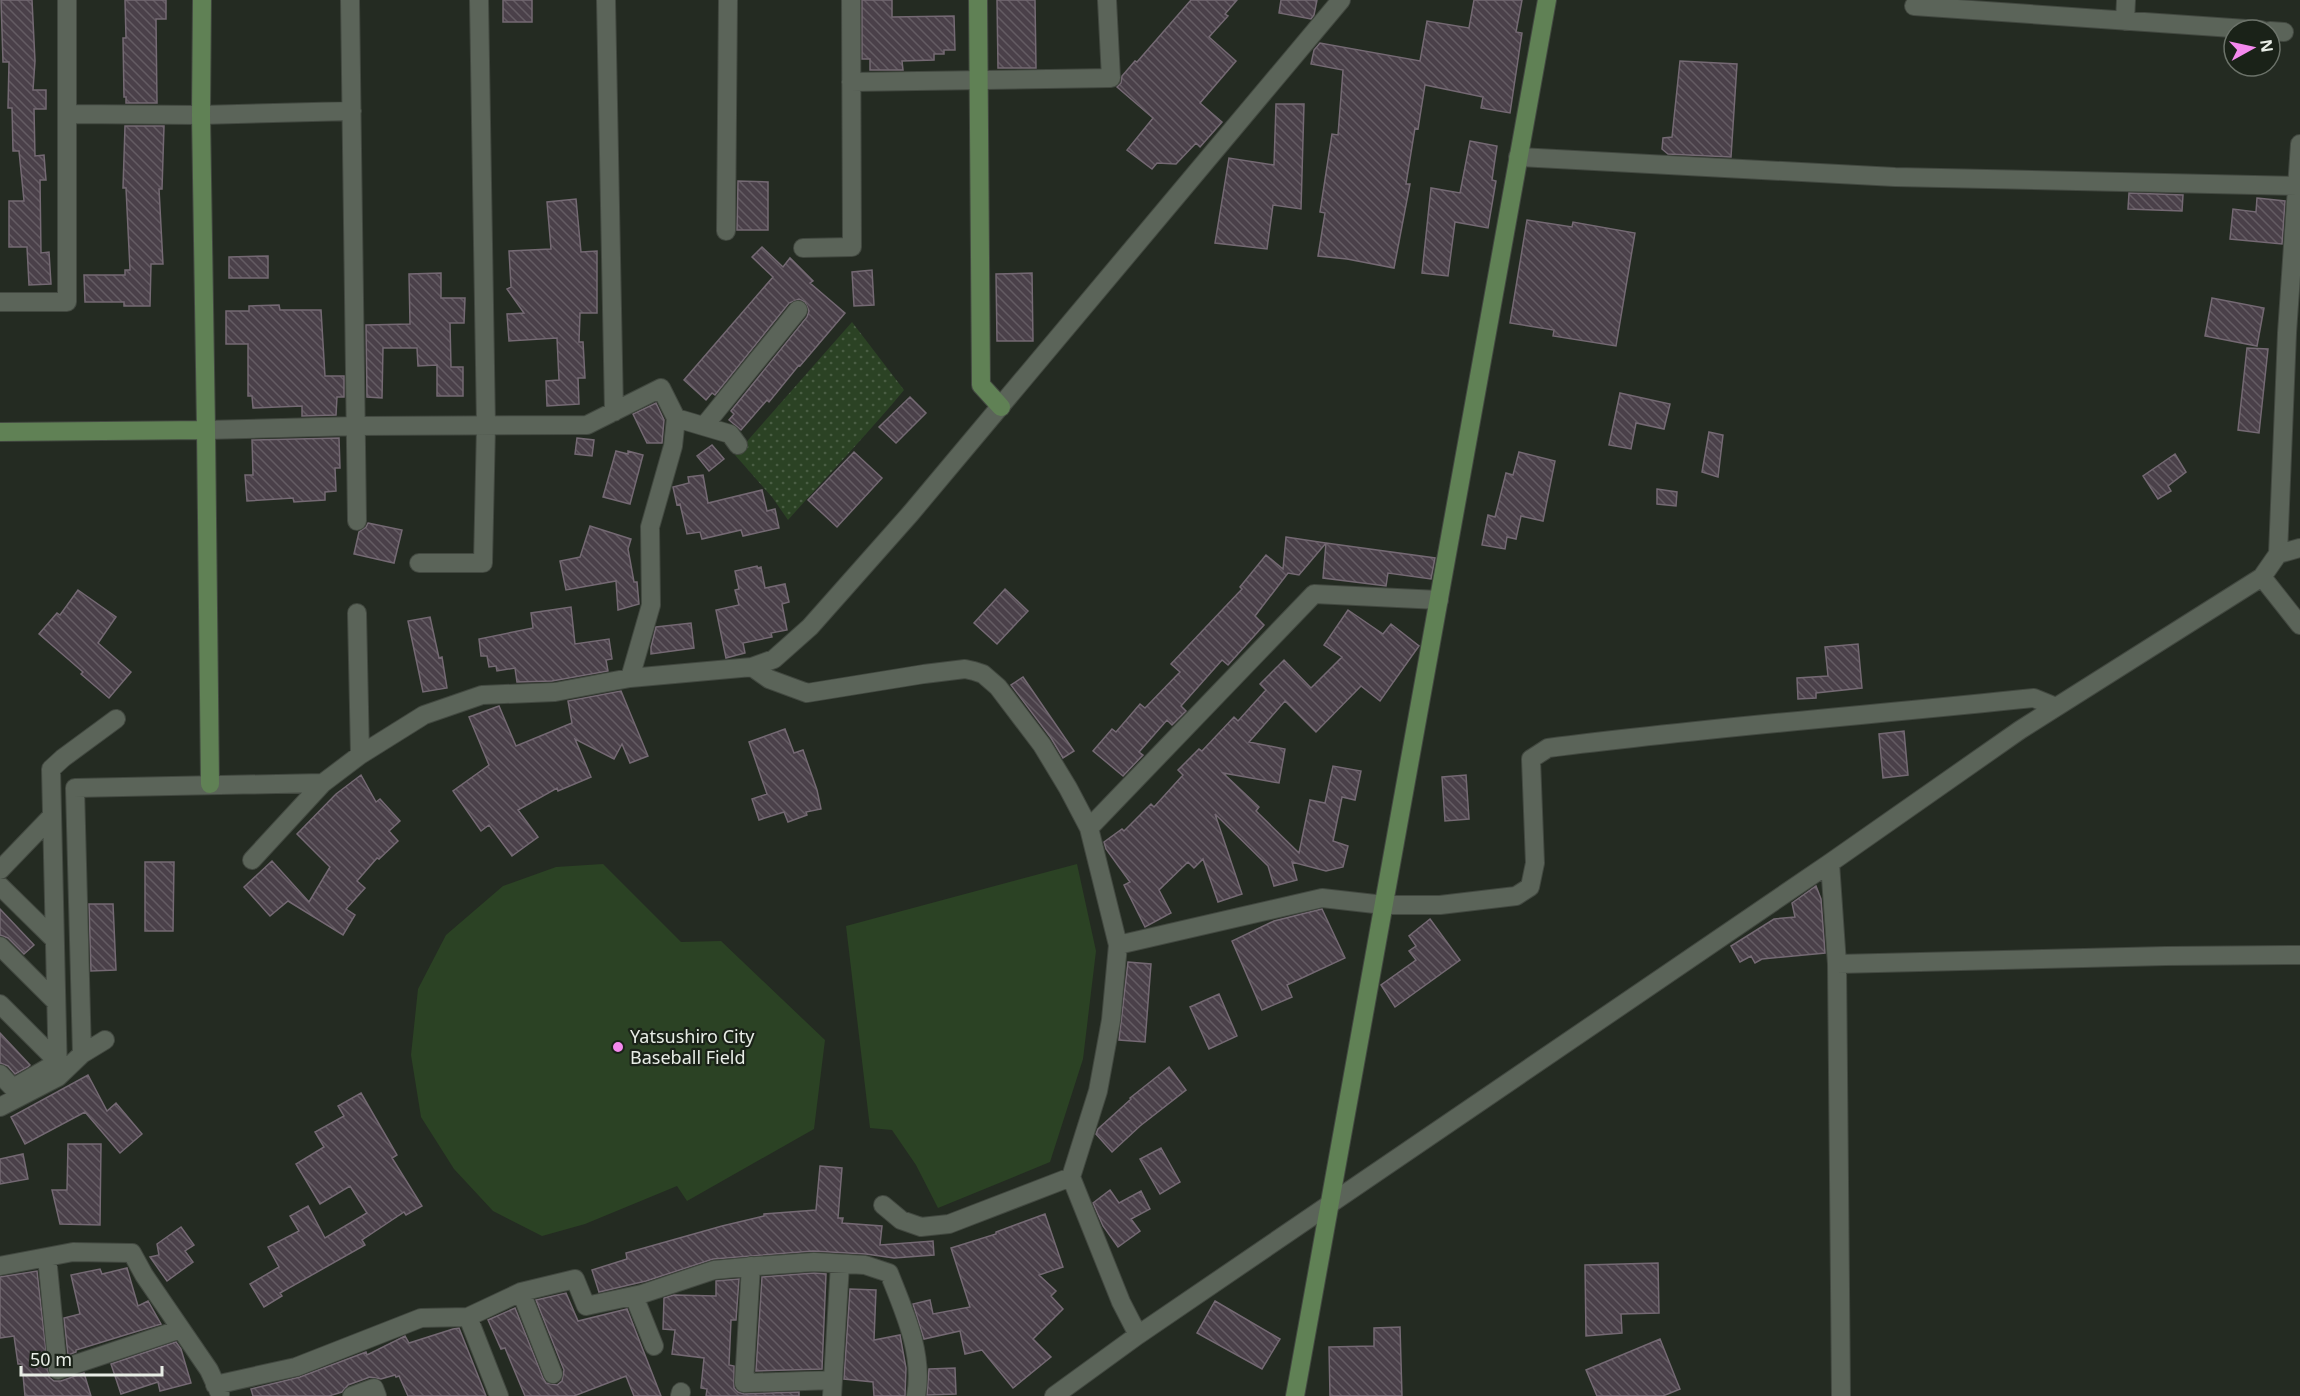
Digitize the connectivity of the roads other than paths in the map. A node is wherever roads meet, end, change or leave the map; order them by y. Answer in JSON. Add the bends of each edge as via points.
{"nodes":[{"id":1,"x":67,"y":0,"type":"edge"},
{"id":2,"x":202,"y":0,"type":"edge"},
{"id":3,"x":350,"y":0,"type":"edge"},
{"id":4,"x":479,"y":0,"type":"edge"},
{"id":5,"x":606,"y":0,"type":"edge"},
{"id":6,"x":728,"y":0,"type":"edge"},
{"id":7,"x":851,"y":0,"type":"edge"},
{"id":8,"x":978,"y":0,"type":"edge"},
{"id":9,"x":1107,"y":0,"type":"edge"},
{"id":10,"x":1341,"y":0,"type":"edge"},
{"id":11,"x":1547,"y":0,"type":"edge"},
{"id":12,"x":2126,"y":0,"type":"edge"},
{"id":13,"x":1914,"y":6,"type":"dead end"},
{"id":14,"x":2125,"y":21,"type":"junction"},
{"id":15,"x":2222,"y":27,"type":"edge"},
{"id":16,"x":980,"y":80,"type":"junction"},
{"id":17,"x":851,"y":82,"type":"junction"},
{"id":18,"x":352,"y":111,"type":"junction"},
{"id":19,"x":68,"y":114,"type":"junction"},
{"id":20,"x":201,"y":115,"type":"junction"},
{"id":21,"x":2300,"y":144,"type":"edge"},
{"id":22,"x":1518,"y":157,"type":"junction"},
{"id":23,"x":2297,"y":186,"type":"junction"},
{"id":24,"x":726,"y":231,"type":"dead end"},
{"id":25,"x":803,"y":248,"type":"dead end"},
{"id":26,"x":0,"y":302,"type":"edge"},
{"id":27,"x":798,"y":310,"type":"dead end"},
{"id":28,"x":1001,"y":407,"type":"junction"},
{"id":29,"x":614,"y":412,"type":"junction"},
{"id":30,"x":676,"y":418,"type":"junction"},
{"id":31,"x":356,"y":426,"type":"junction"},
{"id":32,"x":486,"y":426,"type":"junction"},
{"id":33,"x":704,"y":426,"type":"junction"},
{"id":34,"x":206,"y":430,"type":"junction"},
{"id":35,"x":0,"y":432,"type":"edge"},
{"id":36,"x":738,"y":445,"type":"dead end"},
{"id":37,"x":357,"y":520,"type":"dead end"},
{"id":38,"x":2300,"y":548,"type":"edge"},
{"id":39,"x":2278,"y":555,"type":"junction"},
{"id":40,"x":419,"y":563,"type":"dead end"},
{"id":41,"x":2262,"y":577,"type":"junction"},
{"id":42,"x":1439,"y":600,"type":"junction"},
{"id":43,"x":357,"y":614,"type":"dead end"},
{"id":44,"x":2300,"y":625,"type":"edge"},
{"id":45,"x":752,"y":667,"type":"junction"},
{"id":46,"x":630,"y":678,"type":"junction"},
{"id":47,"x":2056,"y":707,"type":"junction"},
{"id":48,"x":116,"y":719,"type":"dead end"},
{"id":49,"x":360,"y":755,"type":"junction"},
{"id":50,"x":323,"y":783,"type":"junction"},
{"id":51,"x":210,"y":784,"type":"junction"},
{"id":52,"x":51,"y":817,"type":"junction"},
{"id":53,"x":1089,"y":828,"type":"junction"},
{"id":54,"x":252,"y":860,"type":"dead end"},
{"id":55,"x":1830,"y":863,"type":"junction"},
{"id":56,"x":0,"y":870,"type":"edge"},
{"id":57,"x":0,"y":886,"type":"edge"},
{"id":58,"x":1384,"y":905,"type":"junction"},
{"id":59,"x":54,"y":939,"type":"junction"},
{"id":60,"x":1118,"y":945,"type":"junction"},
{"id":61,"x":0,"y":946,"type":"edge"},
{"id":62,"x":2300,"y":955,"type":"edge"},
{"id":63,"x":1837,"y":964,"type":"junction"},
{"id":64,"x":56,"y":1002,"type":"junction"},
{"id":65,"x":0,"y":1004,"type":"edge"},
{"id":66,"x":105,"y":1040,"type":"dead end"},
{"id":67,"x":82,"y":1054,"type":"junction"},
{"id":68,"x":58,"y":1070,"type":"junction"},
{"id":69,"x":0,"y":1074,"type":"edge"},
{"id":70,"x":6,"y":1090,"type":"edge"},
{"id":71,"x":0,"y":1107,"type":"edge"},
{"id":72,"x":1071,"y":1177,"type":"junction"},
{"id":73,"x":1330,"y":1204,"type":"junction"},
{"id":74,"x":883,"y":1205,"type":"dead end"},
{"id":75,"x":47,"y":1257,"type":"junction"},
{"id":76,"x":840,"y":1264,"type":"junction"},
{"id":77,"x":0,"y":1266,"type":"edge"},
{"id":78,"x":751,"y":1266,"type":"junction"},
{"id":79,"x":521,"y":1292,"type":"junction"},
{"id":80,"x":634,"y":1296,"type":"junction"},
{"id":81,"x":468,"y":1317,"type":"junction"},
{"id":82,"x":181,"y":1329,"type":"junction"},
{"id":83,"x":1138,"y":1335,"type":"junction"},
{"id":84,"x":654,"y":1346,"type":"dead end"},
{"id":85,"x":553,"y":1374,"type":"dead end"},
{"id":86,"x":832,"y":1388,"type":"edge"},
{"id":87,"x":218,"y":1391,"type":"edge"},
{"id":88,"x":352,"y":1396,"type":"edge"},
{"id":89,"x":377,"y":1396,"type":"edge"},
{"id":90,"x":498,"y":1396,"type":"edge"},
{"id":91,"x":916,"y":1396,"type":"edge"},
{"id":92,"x":1054,"y":1396,"type":"edge"},
{"id":93,"x":1295,"y":1396,"type":"edge"},
{"id":94,"x":1841,"y":1396,"type":"edge"}],
"edges":[{"from":1,"to":19,"type":"street"},
{"from":2,"to":20,"type":"street"},
{"from":3,"to":18,"type":"street"},
{"from":4,"to":32,"type":"street"},
{"from":5,"to":29,"type":"street"},
{"from":6,"to":24,"type":"street"},
{"from":7,"to":17,"type":"street"},
{"from":8,"to":16,"type":"street"},
{"from":9,"to":16,"type":"street","via":[[1111,78]]},
{"from":10,"to":28,"type":"street"},
{"from":11,"to":22,"type":"street"},
{"from":12,"to":14,"type":"street"},
{"from":13,"to":14,"type":"street"},
{"from":14,"to":15,"type":"street"},
{"from":16,"to":17,"type":"street"},
{"from":16,"to":28,"type":"street","via":[[981,385]]},
{"from":17,"to":25,"type":"street","via":[[852,247]]},
{"from":18,"to":20,"type":"street"},
{"from":18,"to":31,"type":"street"},
{"from":19,"to":20,"type":"street"},
{"from":19,"to":26,"type":"street","via":[[67,302]]},
{"from":20,"to":34,"type":"street"},
{"from":21,"to":23,"type":"street"},
{"from":22,"to":23,"type":"street","via":[[1895,177]]},
{"from":22,"to":42,"type":"street"},
{"from":23,"to":39,"type":"street"},
{"from":27,"to":33,"type":"street"},
{"from":28,"to":45,"type":"street","via":[[810,627],[774,659]]},
{"from":29,"to":30,"type":"street","via":[[661,388]]},
{"from":29,"to":32,"type":"street","via":[[587,425]]},
{"from":30,"to":33,"type":"street"},
{"from":30,"to":46,"type":"street","via":[[673,446],[650,527],[651,605]]},
{"from":31,"to":32,"type":"street"},
{"from":31,"to":34,"type":"street"},
{"from":31,"to":37,"type":"street"},
{"from":32,"to":40,"type":"street","via":[[483,563]]},
{"from":33,"to":36,"type":"street","via":[[730,434]]},
{"from":34,"to":35,"type":"street"},
{"from":34,"to":51,"type":"street"},
{"from":38,"to":39,"type":"street"},
{"from":39,"to":41,"type":"street"},
{"from":41,"to":44,"type":"street"},
{"from":41,"to":47,"type":"street"},
{"from":42,"to":53,"type":"street","via":[[1314,594]]},
{"from":42,"to":58,"type":"street"},
{"from":43,"to":49,"type":"street"},
{"from":45,"to":46,"type":"street"},
{"from":45,"to":53,"type":"street","via":[[769,679],[807,693],[965,669],[982,674],[998,687],[1042,745]]},
{"from":46,"to":49,"type":"street","via":[[555,692],[482,695],[424,715]]},
{"from":47,"to":55,"type":"street"},
{"from":47,"to":58,"type":"street","via":[[2034,698],[1671,732],[1548,748],[1531,759],[1535,863],[1530,887],[1516,896],[1484,900]]},
{"from":48,"to":52,"type":"street","via":[[51,769]]},
{"from":49,"to":50,"type":"street"},
{"from":50,"to":51,"type":"street"},
{"from":50,"to":54,"type":"street"},
{"from":51,"to":67,"type":"street","via":[[75,788]]},
{"from":52,"to":56,"type":"street"},
{"from":52,"to":59,"type":"street"},
{"from":53,"to":60,"type":"street"},
{"from":55,"to":63,"type":"street"},
{"from":55,"to":73,"type":"street"},
{"from":57,"to":59,"type":"street"},
{"from":58,"to":60,"type":"street","via":[[1322,898]]},
{"from":58,"to":73,"type":"street"},
{"from":59,"to":64,"type":"street"},
{"from":60,"to":72,"type":"street","via":[[1111,1020],[1098,1091]]},
{"from":61,"to":64,"type":"street"},
{"from":62,"to":63,"type":"street"},
{"from":63,"to":94,"type":"street"},
{"from":64,"to":68,"type":"street"},
{"from":65,"to":68,"type":"street"},
{"from":66,"to":67,"type":"street"},
{"from":67,"to":68,"type":"street"},
{"from":68,"to":70,"type":"street"},
{"from":68,"to":71,"type":"street"},
{"from":69,"to":70,"type":"street"},
{"from":72,"to":74,"type":"street","via":[[949,1224],[921,1227],[901,1220]]},
{"from":72,"to":83,"type":"street"},
{"from":73,"to":83,"type":"street"},
{"from":73,"to":93,"type":"street"},
{"from":75,"to":77,"type":"street"},
{"from":75,"to":82,"type":"street","via":[[73,1252],[132,1253]]},
{"from":75,"to":82,"type":"street","via":[[58,1370]]},
{"from":76,"to":78,"type":"street"},
{"from":76,"to":86,"type":"street"},
{"from":76,"to":91,"type":"street","via":[[865,1265],[889,1273],[917,1357]]},
{"from":78,"to":80,"type":"street","via":[[714,1270]]},
{"from":78,"to":86,"type":"street","via":[[744,1383]]},
{"from":79,"to":80,"type":"street","via":[[575,1280],[586,1306]]},
{"from":79,"to":81,"type":"street"},
{"from":79,"to":85,"type":"street"},
{"from":80,"to":84,"type":"street"},
{"from":81,"to":87,"type":"street","via":[[420,1317],[296,1367]]},
{"from":81,"to":90,"type":"street"},
{"from":82,"to":87,"type":"street","via":[[209,1370]]},
{"from":83,"to":92,"type":"street"},
{"from":88,"to":89,"type":"street","via":[[374,1388]]}]}
